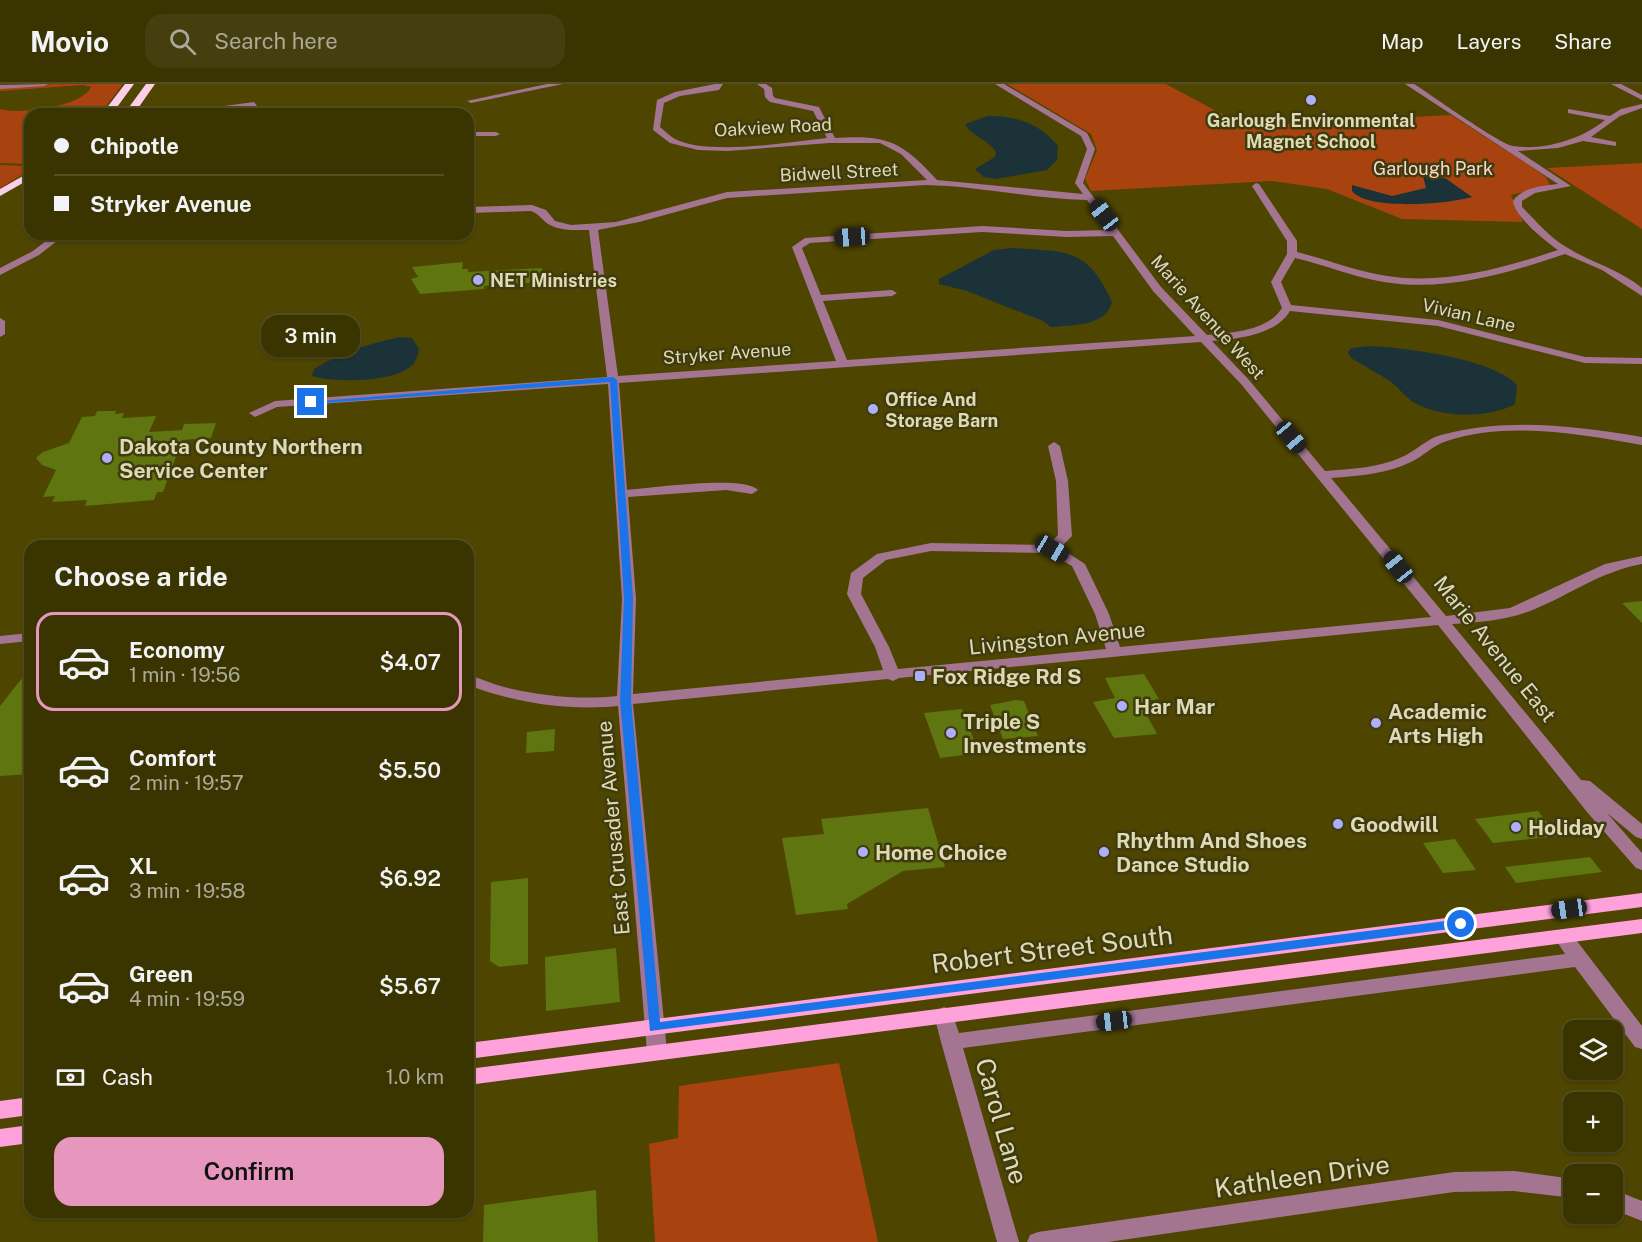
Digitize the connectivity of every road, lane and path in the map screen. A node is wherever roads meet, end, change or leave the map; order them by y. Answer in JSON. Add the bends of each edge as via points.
{"nodes":[{"id":1,"x":44,"y":84,"type":"edge"},
{"id":2,"x":130,"y":84,"type":"edge"},
{"id":3,"x":151,"y":84,"type":"edge"},
{"id":4,"x":558,"y":84,"type":"edge"},
{"id":5,"x":718,"y":84,"type":"edge"},
{"id":6,"x":761,"y":84,"type":"edge"},
{"id":7,"x":999,"y":84,"type":"edge"},
{"id":8,"x":1409,"y":84,"type":"edge"},
{"id":9,"x":1615,"y":84,"type":"edge"},
{"id":10,"x":0,"y":87,"type":"edge"},
{"id":11,"x":1642,"y":98,"type":"edge"},
{"id":12,"x":471,"y":101,"type":"dead end"},
{"id":13,"x":254,"y":104,"type":"dead end"},
{"id":14,"x":1642,"y":106,"type":"edge"},
{"id":15,"x":112,"y":108,"type":"edge"},
{"id":16,"x":133,"y":108,"type":"edge"},
{"id":17,"x":220,"y":108,"type":"edge"},
{"id":18,"x":1571,"y":111,"type":"dead end"},
{"id":19,"x":1610,"y":118,"type":"junction"},
{"id":20,"x":474,"y":134,"type":"edge"},
{"id":21,"x":496,"y":134,"type":"dead end"},
{"id":22,"x":1583,"y":138,"type":"junction"},
{"id":23,"x":832,"y":141,"type":"junction"},
{"id":24,"x":1613,"y":144,"type":"dead end"},
{"id":25,"x":1511,"y":149,"type":"junction"},
{"id":26,"x":24,"y":179,"type":"edge"},
{"id":27,"x":935,"y":183,"type":"junction"},
{"id":28,"x":1256,"y":186,"type":"dead end"},
{"id":29,"x":0,"y":193,"type":"edge"},
{"id":30,"x":1089,"y":197,"type":"junction"},
{"id":31,"x":474,"y":210,"type":"edge"},
{"id":32,"x":593,"y":226,"type":"junction"},
{"id":33,"x":1118,"y":233,"type":"junction"},
{"id":34,"x":54,"y":240,"type":"edge"},
{"id":35,"x":1565,"y":251,"type":"junction"},
{"id":36,"x":1292,"y":254,"type":"junction"},
{"id":37,"x":0,"y":272,"type":"edge"},
{"id":38,"x":891,"y":293,"type":"dead end"},
{"id":39,"x":1642,"y":293,"type":"edge"},
{"id":40,"x":817,"y":298,"type":"junction"},
{"id":41,"x":1287,"y":308,"type":"junction"},
{"id":42,"x":0,"y":321,"type":"edge"},
{"id":43,"x":0,"y":334,"type":"edge"},
{"id":44,"x":1203,"y":337,"type":"junction"},
{"id":45,"x":1642,"y":361,"type":"edge"},
{"id":46,"x":842,"y":363,"type":"junction"},
{"id":47,"x":613,"y":380,"type":"junction"},
{"id":48,"x":255,"y":413,"type":"dead end"},
{"id":49,"x":1642,"y":441,"type":"edge"},
{"id":50,"x":1054,"y":446,"type":"dead end"},
{"id":51,"x":1323,"y":476,"type":"junction"},
{"id":52,"x":752,"y":490,"type":"dead end"},
{"id":53,"x":621,"y":494,"type":"junction"},
{"id":54,"x":1052,"y":549,"type":"junction"},
{"id":55,"x":1642,"y":560,"type":"edge"},
{"id":56,"x":1443,"y":621,"type":"junction"},
{"id":57,"x":24,"y":638,"type":"edge"},
{"id":58,"x":0,"y":640,"type":"edge"},
{"id":59,"x":1115,"y":654,"type":"junction"},
{"id":60,"x":893,"y":676,"type":"junction"},
{"id":61,"x":474,"y":683,"type":"edge"},
{"id":62,"x":626,"y":700,"type":"junction"},
{"id":63,"x":1563,"y":768,"type":"junction"},
{"id":64,"x":1642,"y":833,"type":"edge"},
{"id":65,"x":1642,"y":864,"type":"edge"},
{"id":66,"x":1642,"y":900,"type":"edge"},
{"id":67,"x":1642,"y":926,"type":"edge"},
{"id":68,"x":1563,"y":937,"type":"junction"},
{"id":69,"x":1310,"y":943,"type":"junction"},
{"id":70,"x":1580,"y":959,"type":"junction"},
{"id":71,"x":1297,"y":971,"type":"junction"},
{"id":72,"x":970,"y":987,"type":"junction"},
{"id":73,"x":944,"y":1015,"type":"junction"},
{"id":74,"x":654,"y":1027,"type":"junction"},
{"id":75,"x":1642,"y":1041,"type":"edge"},
{"id":76,"x":951,"y":1042,"type":"junction"},
{"id":77,"x":474,"y":1050,"type":"edge"},
{"id":78,"x":657,"y":1052,"type":"junction"},
{"id":79,"x":474,"y":1076,"type":"edge"},
{"id":80,"x":24,"y":1107,"type":"edge"},
{"id":81,"x":0,"y":1110,"type":"edge"},
{"id":82,"x":24,"y":1135,"type":"edge"},
{"id":83,"x":0,"y":1138,"type":"edge"},
{"id":84,"x":1563,"y":1187,"type":"edge"},
{"id":85,"x":1623,"y":1203,"type":"edge"},
{"id":86,"x":1642,"y":1211,"type":"edge"},
{"id":87,"x":1008,"y":1242,"type":"edge"},
{"id":88,"x":1038,"y":1242,"type":"edge"}],
"edges":[{"from":1,"to":10,"type":"street"},
{"from":2,"to":15,"type":"highway"},
{"from":3,"to":16,"type":"highway"},
{"from":4,"to":12,"type":"street"},
{"from":5,"to":23,"type":"street","name":"Oakview Road","via":[[716,88],[678,94],[660,102],[656,128],[663,137],[685,145],[720,148]]},
{"from":6,"to":23,"type":"street","via":[[768,88],[773,100],[816,109]]},
{"from":7,"to":30,"type":"street","name":"Marie Avenue West","via":[[1084,135],[1091,149],[1079,181]]},
{"from":8,"to":25,"type":"street"},
{"from":9,"to":11,"type":"street"},
{"from":13,"to":17,"type":"street"},
{"from":14,"to":19,"type":"street","via":[[1626,108]]},
{"from":18,"to":19,"type":"street"},
{"from":19,"to":22,"type":"street"},
{"from":20,"to":21,"type":"street"},
{"from":22,"to":24,"type":"street"},
{"from":22,"to":25,"type":"street","via":[[1557,146]]},
{"from":23,"to":27,"type":"street","name":"Oakview Road","via":[[882,141],[902,150]]},
{"from":25,"to":35,"type":"street","via":[[1567,186],[1528,192],[1517,201],[1518,208]]},
{"from":26,"to":29,"type":"highway"},
{"from":27,"to":30,"type":"street","name":"Bidwell Street","via":[[1044,196]]},
{"from":27,"to":32,"type":"street","name":"Bidwell Street","via":[[727,195],[695,201],[640,220]]},
{"from":28,"to":36,"type":"street","via":[[1292,241]]},
{"from":30,"to":33,"type":"street","name":"Marie Avenue West"},
{"from":31,"to":32,"type":"street","name":"Bidwell Street","via":[[532,208],[543,212],[556,225]]},
{"from":32,"to":47,"type":"street","name":"East Crusader Avenue"},
{"from":33,"to":40,"type":"street","via":[[982,229],[808,240],[797,247]]},
{"from":33,"to":44,"type":"street","name":"Marie Avenue West","via":[[1144,273]]},
{"from":34,"to":37,"type":"street","via":[[36,254]]},
{"from":35,"to":36,"type":"street","via":[[1496,274],[1431,283],[1384,279]]},
{"from":35,"to":39,"type":"street","via":[[1625,279]]},
{"from":36,"to":41,"type":"street","via":[[1276,282]]},
{"from":38,"to":40,"type":"street"},
{"from":40,"to":46,"type":"street"},
{"from":41,"to":44,"type":"street","name":"Stryker Avenue","via":[[1273,325],[1226,337]]},
{"from":41,"to":45,"type":"street","name":"Vivian Lane","via":[[1438,323],[1585,360]]},
{"from":42,"to":43,"type":"street"},
{"from":44,"to":46,"type":"street","name":"Stryker Avenue"},
{"from":44,"to":51,"type":"street","name":"Marie Avenue West"},
{"from":46,"to":47,"type":"street","name":"Stryker Avenue"},
{"from":47,"to":48,"type":"street","name":"Stryker Avenue","via":[[275,404]]},
{"from":47,"to":53,"type":"street","name":"East Crusader Avenue"},
{"from":49,"to":51,"type":"street","via":[[1554,427],[1480,430],[1440,439],[1390,466]]},
{"from":50,"to":54,"type":"street","via":[[1062,481],[1065,537]]},
{"from":51,"to":56,"type":"street","name":"Marie Avenue East"},
{"from":52,"to":53,"type":"street","via":[[726,486]]},
{"from":53,"to":62,"type":"street","name":"East Crusader Avenue","via":[[629,598]]},
{"from":54,"to":59,"type":"street","via":[[1078,564],[1102,614]]},
{"from":54,"to":60,"type":"street","via":[[931,547],[882,557],[856,576],[854,594]]},
{"from":55,"to":56,"type":"street","name":"Livingston Avenue","via":[[1592,573],[1527,607]]},
{"from":56,"to":59,"type":"street","name":"Livingston Avenue"},
{"from":56,"to":63,"type":"street","name":"Marie Avenue East"},
{"from":57,"to":58,"type":"street"},
{"from":59,"to":60,"type":"street","name":"Livingston Avenue"},
{"from":60,"to":62,"type":"street","name":"Livingston Avenue"},
{"from":61,"to":62,"type":"street","name":"Livingston Avenue","via":[[541,701]]},
{"from":62,"to":74,"type":"street","name":"East Crusader Avenue"},
{"from":63,"to":64,"type":"street","name":"Marie Avenue East"},
{"from":63,"to":65,"type":"street","name":"Marie Avenue East"},
{"from":66,"to":69,"type":"main road","name":"Robert Street South"},
{"from":67,"to":68,"type":"main road"},
{"from":68,"to":70,"type":"street"},
{"from":68,"to":71,"type":"main road"},
{"from":69,"to":71,"type":"main road","via":[[1309,953]]},
{"from":69,"to":72,"type":"main road","name":"Robert Street South"},
{"from":70,"to":75,"type":"street"},
{"from":70,"to":76,"type":"street"},
{"from":71,"to":73,"type":"main road"},
{"from":72,"to":73,"type":"main road","via":[[950,1004]]},
{"from":72,"to":74,"type":"main road","name":"Robert Street South"},
{"from":73,"to":76,"type":"street","name":"Carol Lane"},
{"from":73,"to":78,"type":"main road"},
{"from":74,"to":77,"type":"main road","name":"Robert Street South"},
{"from":74,"to":78,"type":"street","name":"East Crusader Avenue"},
{"from":76,"to":87,"type":"street","name":"Carol Lane"},
{"from":78,"to":79,"type":"main road"},
{"from":80,"to":81,"type":"main road"},
{"from":82,"to":83,"type":"main road"},
{"from":84,"to":88,"type":"street","name":"Kathleen Drive","via":[[1501,1180],[1454,1182]]},
{"from":85,"to":86,"type":"street"}]}
